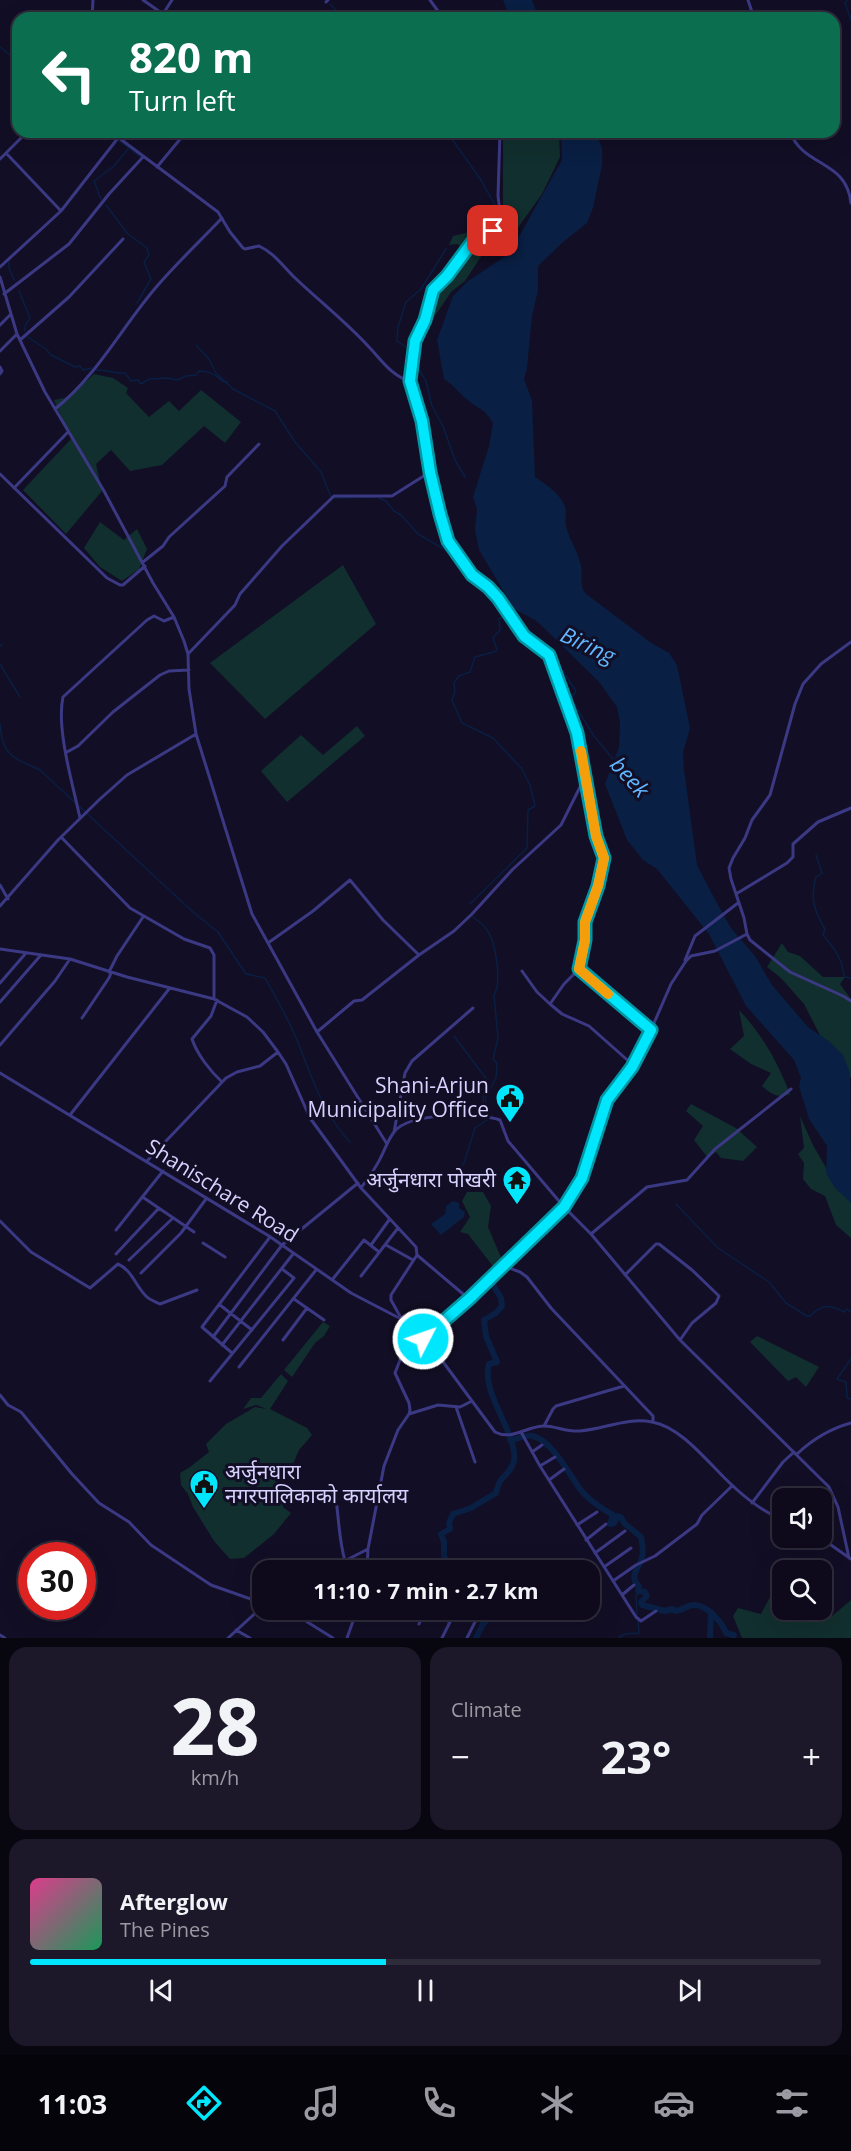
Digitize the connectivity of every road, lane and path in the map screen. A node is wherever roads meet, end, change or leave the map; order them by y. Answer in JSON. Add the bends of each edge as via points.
{"nodes":[{"id":1,"x":142,"y":0,"type":"edge"},
{"id":2,"x":157,"y":12,"type":"edge"},
{"id":3,"x":21,"y":138,"type":"edge"},
{"id":4,"x":118,"y":138,"type":"joint"},
{"id":5,"x":181,"y":138,"type":"edge"},
{"id":6,"x":500,"y":138,"type":"edge"},
{"id":7,"x":795,"y":138,"type":"edge"},
{"id":8,"x":6,"y":153,"type":"junction"},
{"id":9,"x":143,"y":157,"type":"junction"},
{"id":10,"x":0,"y":159,"type":"edge"},
{"id":11,"x":157,"y":167,"type":"junction"},
{"id":12,"x":851,"y":203,"type":"edge"},
{"id":13,"x":61,"y":211,"type":"junction"},
{"id":14,"x":222,"y":218,"type":"junction"},
{"id":15,"x":123,"y":239,"type":"dead end"},
{"id":16,"x":0,"y":267,"type":"edge"},
{"id":17,"x":0,"y":277,"type":"edge"},
{"id":18,"x":4,"y":294,"type":"junction"},
{"id":19,"x":10,"y":315,"type":"junction"},
{"id":20,"x":0,"y":325,"type":"edge"},
{"id":21,"x":17,"y":334,"type":"junction"},
{"id":22,"x":20,"y":340,"type":"junction"},
{"id":23,"x":0,"y":351,"type":"edge"},
{"id":24,"x":0,"y":367,"type":"edge"},
{"id":25,"x":0,"y":374,"type":"edge"},
{"id":26,"x":410,"y":381,"type":"junction"},
{"id":27,"x":55,"y":409,"type":"junction"},
{"id":28,"x":68,"y":432,"type":"junction"},
{"id":29,"x":259,"y":444,"type":"dead end"},
{"id":30,"x":430,"y":472,"type":"junction"},
{"id":31,"x":0,"y":474,"type":"edge"},
{"id":32,"x":15,"y":488,"type":"junction"},
{"id":33,"x":143,"y":562,"type":"junction"},
{"id":34,"x":145,"y":566,"type":"junction"},
{"id":35,"x":174,"y":617,"type":"junction"},
{"id":36,"x":851,"y":642,"type":"edge"},
{"id":37,"x":188,"y":654,"type":"junction"},
{"id":38,"x":189,"y":670,"type":"junction"},
{"id":39,"x":196,"y":734,"type":"junction"},
{"id":40,"x":66,"y":752,"type":"junction"},
{"id":41,"x":585,"y":778,"type":"junction"},
{"id":42,"x":851,"y":808,"type":"edge"},
{"id":43,"x":80,"y":818,"type":"junction"},
{"id":44,"x":62,"y":838,"type":"junction"},
{"id":45,"x":0,"y":885,"type":"edge"},
{"id":46,"x":736,"y":894,"type":"junction"},
{"id":47,"x":8,"y":899,"type":"junction"},
{"id":48,"x":739,"y":903,"type":"junction"},
{"id":49,"x":0,"y":906,"type":"edge"},
{"id":50,"x":143,"y":917,"type":"junction"},
{"id":51,"x":747,"y":934,"type":"junction"},
{"id":52,"x":268,"y":943,"type":"junction"},
{"id":53,"x":0,"y":949,"type":"edge"},
{"id":54,"x":26,"y":952,"type":"junction"},
{"id":55,"x":40,"y":955,"type":"junction"},
{"id":56,"x":419,"y":955,"type":"junction"},
{"id":57,"x":70,"y":959,"type":"junction"},
{"id":58,"x":682,"y":967,"type":"junction"},
{"id":59,"x":579,"y":969,"type":"junction"},
{"id":60,"x":110,"y":972,"type":"junction"},
{"id":61,"x":522,"y":972,"type":"dead end"},
{"id":62,"x":0,"y":983,"type":"edge"},
{"id":63,"x":170,"y":988,"type":"junction"},
{"id":64,"x":215,"y":1000,"type":"junction"},
{"id":65,"x":851,"y":1001,"type":"edge"},
{"id":66,"x":0,"y":1002,"type":"edge"},
{"id":67,"x":550,"y":1004,"type":"junction"},
{"id":68,"x":473,"y":1008,"type":"dead end"},
{"id":69,"x":82,"y":1018,"type":"dead end"},
{"id":70,"x":651,"y":1030,"type":"junction"},
{"id":71,"x":317,"y":1032,"type":"junction"},
{"id":72,"x":0,"y":1045,"type":"edge"},
{"id":73,"x":278,"y":1052,"type":"junction"},
{"id":74,"x":633,"y":1065,"type":"junction"},
{"id":75,"x":0,"y":1073,"type":"edge"},
{"id":76,"x":222,"y":1082,"type":"junction"},
{"id":77,"x":791,"y":1089,"type":"dead end"},
{"id":78,"x":70,"y":1115,"type":"junction"},
{"id":79,"x":394,"y":1132,"type":"junction"},
{"id":80,"x":387,"y":1144,"type":"junction"},
{"id":81,"x":147,"y":1161,"type":"junction"},
{"id":82,"x":163,"y":1171,"type":"junction"},
{"id":83,"x":358,"y":1183,"type":"junction"},
{"id":84,"x":361,"y":1188,"type":"junction"},
{"id":85,"x":143,"y":1197,"type":"junction"},
{"id":86,"x":206,"y":1198,"type":"junction"},
{"id":87,"x":564,"y":1207,"type":"junction"},
{"id":88,"x":159,"y":1208,"type":"junction"},
{"id":89,"x":173,"y":1218,"type":"junction"},
{"id":90,"x":389,"y":1220,"type":"junction"},
{"id":91,"x":0,"y":1221,"type":"edge"},
{"id":92,"x":186,"y":1227,"type":"junction"},
{"id":93,"x":398,"y":1228,"type":"junction"},
{"id":94,"x":116,"y":1230,"type":"dead end"},
{"id":95,"x":194,"y":1232,"type":"dead end"},
{"id":96,"x":591,"y":1234,"type":"junction"},
{"id":97,"x":270,"y":1237,"type":"junction"},
{"id":98,"x":204,"y":1243,"type":"dead end"},
{"id":99,"x":282,"y":1245,"type":"junction"},
{"id":100,"x":385,"y":1245,"type":"junction"},
{"id":101,"x":370,"y":1246,"type":"junction"},
{"id":102,"x":379,"y":1252,"type":"junction"},
{"id":103,"x":293,"y":1253,"type":"junction"},
{"id":104,"x":116,"y":1254,"type":"dead end"},
{"id":105,"x":417,"y":1255,"type":"junction"},
{"id":106,"x":225,"y":1257,"type":"dead end"},
{"id":107,"x":129,"y":1260,"type":"dead end"},
{"id":108,"x":413,"y":1260,"type":"junction"},
{"id":109,"x":504,"y":1266,"type":"junction"},
{"id":110,"x":282,"y":1269,"type":"junction"},
{"id":111,"x":316,"y":1270,"type":"junction"},
{"id":112,"x":141,"y":1272,"type":"dead end"},
{"id":113,"x":625,"y":1275,"type":"junction"},
{"id":114,"x":361,"y":1276,"type":"dead end"},
{"id":115,"x":332,"y":1280,"type":"junction"},
{"id":116,"x":197,"y":1290,"type":"dead end"},
{"id":117,"x":294,"y":1299,"type":"junction"},
{"id":118,"x":469,"y":1299,"type":"junction"},
{"id":119,"x":220,"y":1304,"type":"junction"},
{"id":120,"x":307,"y":1308,"type":"junction"},
{"id":121,"x":231,"y":1313,"type":"junction"},
{"id":122,"x":401,"y":1319,"type":"junction"},
{"id":123,"x":324,"y":1320,"type":"dead end"},
{"id":124,"x":242,"y":1322,"type":"junction"},
{"id":125,"x":252,"y":1330,"type":"junction"},
{"id":126,"x":213,"y":1337,"type":"junction"},
{"id":127,"x":423,"y":1339,"type":"junction"},
{"id":128,"x":283,"y":1341,"type":"dead end"},
{"id":129,"x":680,"y":1341,"type":"junction"},
{"id":130,"x":222,"y":1345,"type":"junction"},
{"id":131,"x":232,"y":1353,"type":"junction"},
{"id":132,"x":239,"y":1367,"type":"dead end"},
{"id":133,"x":210,"y":1381,"type":"dead end"},
{"id":134,"x":624,"y":1386,"type":"junction"},
{"id":135,"x":0,"y":1395,"type":"edge"},
{"id":136,"x":472,"y":1401,"type":"junction"},
{"id":137,"x":456,"y":1407,"type":"junction"},
{"id":138,"x":409,"y":1414,"type":"junction"},
{"id":139,"x":653,"y":1422,"type":"junction"},
{"id":140,"x":851,"y":1423,"type":"edge"},
{"id":141,"x":544,"y":1426,"type":"junction"},
{"id":142,"x":522,"y":1436,"type":"junction"},
{"id":143,"x":542,"y":1445,"type":"dead end"},
{"id":144,"x":532,"y":1452,"type":"junction"},
{"id":145,"x":796,"y":1453,"type":"junction"},
{"id":146,"x":555,"y":1457,"type":"dead end"},
{"id":147,"x":475,"y":1462,"type":"dead end"},
{"id":148,"x":540,"y":1466,"type":"junction"},
{"id":149,"x":564,"y":1469,"type":"dead end"},
{"id":150,"x":549,"y":1480,"type":"junction"},
{"id":151,"x":732,"y":1486,"type":"junction"},
{"id":152,"x":334,"y":1487,"type":"dead end"},
{"id":153,"x":752,"y":1503,"type":"junction"},
{"id":154,"x":597,"y":1512,"type":"dead end"},
{"id":155,"x":772,"y":1515,"type":"edge"},
{"id":156,"x":606,"y":1524,"type":"dead end"},
{"id":157,"x":577,"y":1525,"type":"junction"},
{"id":158,"x":625,"y":1531,"type":"dead end"},
{"id":159,"x":586,"y":1540,"type":"junction"},
{"id":160,"x":832,"y":1546,"type":"edge"},
{"id":161,"x":632,"y":1548,"type":"dead end"},
{"id":162,"x":368,"y":1549,"type":"junction"},
{"id":163,"x":595,"y":1553,"type":"junction"},
{"id":164,"x":850,"y":1558,"type":"edge"},
{"id":165,"x":345,"y":1560,"type":"edge"},
{"id":166,"x":347,"y":1560,"type":"edge"},
{"id":167,"x":367,"y":1560,"type":"edge"},
{"id":168,"x":604,"y":1567,"type":"junction"},
{"id":169,"x":613,"y":1581,"type":"junction"},
{"id":170,"x":634,"y":1585,"type":"dead end"},
{"id":171,"x":621,"y":1595,"type":"junction"},
{"id":172,"x":252,"y":1601,"type":"edge"},
{"id":173,"x":656,"y":1611,"type":"dead end"},
{"id":174,"x":252,"y":1615,"type":"edge"},
{"id":175,"x":304,"y":1620,"type":"edge"},
{"id":176,"x":353,"y":1620,"type":"edge"},
{"id":177,"x":421,"y":1620,"type":"edge"},
{"id":178,"x":446,"y":1620,"type":"edge"},
{"id":179,"x":476,"y":1620,"type":"edge"},
{"id":180,"x":450,"y":1622,"type":"joint"},
{"id":181,"x":419,"y":1624,"type":"dead end"},
{"id":182,"x":236,"y":1630,"type":"junction"},
{"id":183,"x":0,"y":1635,"type":"edge"},
{"id":184,"x":5,"y":1638,"type":"edge"},
{"id":185,"x":228,"y":1638,"type":"edge"},
{"id":186,"x":250,"y":1638,"type":"edge"},
{"id":187,"x":333,"y":1638,"type":"edge"},
{"id":188,"x":346,"y":1638,"type":"edge"},
{"id":189,"x":442,"y":1638,"type":"edge"},
{"id":190,"x":467,"y":1638,"type":"edge"}],
"edges":[{"from":1,"to":2,"type":"street"},
{"from":3,"to":8,"type":"street"},
{"from":4,"to":9,"type":"street"},
{"from":4,"to":13,"type":"street"},
{"from":5,"to":11,"type":"street"},
{"from":6,"to":26,"type":"street","via":[[501,219],[493,231],[473,241],[433,290],[415,341]]},
{"from":7,"to":12,"type":"street","via":[[806,153],[839,173]]},
{"from":8,"to":10,"type":"street"},
{"from":8,"to":13,"type":"street"},
{"from":9,"to":11,"type":"street"},
{"from":9,"to":18,"type":"street","via":[[69,244]]},
{"from":11,"to":14,"type":"street"},
{"from":13,"to":16,"type":"street"},
{"from":14,"to":26,"type":"street","via":[[243,248],[258,246],[278,258],[393,372]]},
{"from":14,"to":27,"type":"street","via":[[158,285],[95,367]]},
{"from":15,"to":22,"type":"street","via":[[69,297]]},
{"from":17,"to":18,"type":"street"},
{"from":18,"to":19,"type":"street"},
{"from":19,"to":20,"type":"street"},
{"from":19,"to":21,"type":"street"},
{"from":21,"to":22,"type":"street"},
{"from":21,"to":23,"type":"street"},
{"from":22,"to":27,"type":"street"},
{"from":24,"to":25,"type":"street"},
{"from":26,"to":30,"type":"street","via":[[422,421]]},
{"from":27,"to":28,"type":"street"},
{"from":28,"to":32,"type":"street"},
{"from":28,"to":33,"type":"street"},
{"from":29,"to":33,"type":"street","via":[[227,477],[225,486]]},
{"from":30,"to":37,"type":"street","via":[[392,496],[334,496],[282,546],[235,605]]},
{"from":30,"to":41,"type":"street","via":[[446,534],[465,567],[498,598],[524,636],[549,655],[577,733]]},
{"from":31,"to":32,"type":"street"},
{"from":32,"to":34,"type":"street","via":[[107,578],[123,585]]},
{"from":33,"to":34,"type":"street"},
{"from":34,"to":35,"type":"street"},
{"from":35,"to":37,"type":"street"},
{"from":35,"to":40,"type":"street","via":[[164,621],[154,616],[147,620],[63,697]]},
{"from":36,"to":46,"type":"street","via":[[803,684],[770,795],[752,820],[730,864]]},
{"from":37,"to":38,"type":"street"},
{"from":38,"to":39,"type":"street"},
{"from":38,"to":40,"type":"street","via":[[160,675]]},
{"from":39,"to":43,"type":"street","via":[[127,776]]},
{"from":39,"to":52,"type":"street","via":[[252,914]]},
{"from":40,"to":43,"type":"street"},
{"from":41,"to":56,"type":"street","via":[[561,825],[454,931]]},
{"from":41,"to":59,"type":"street","via":[[604,858],[585,922]]},
{"from":42,"to":46,"type":"street","via":[[815,824],[793,844],[791,860]]},
{"from":43,"to":44,"type":"street"},
{"from":44,"to":47,"type":"street"},
{"from":44,"to":50,"type":"street","via":[[118,897]]},
{"from":45,"to":47,"type":"street"},
{"from":46,"to":48,"type":"street"},
{"from":47,"to":49,"type":"street"},
{"from":48,"to":51,"type":"street"},
{"from":48,"to":58,"type":"street","via":[[695,936]]},
{"from":50,"to":60,"type":"street"},
{"from":50,"to":64,"type":"street","via":[[210,948],[214,955]]},
{"from":51,"to":58,"type":"street","via":[[715,951],[691,956]]},
{"from":51,"to":65,"type":"street","via":[[790,972]]},
{"from":52,"to":56,"type":"street","via":[[350,880]]},
{"from":52,"to":71,"type":"street"},
{"from":53,"to":54,"type":"street"},
{"from":54,"to":55,"type":"street"},
{"from":54,"to":62,"type":"street"},
{"from":55,"to":57,"type":"street"},
{"from":55,"to":66,"type":"street"},
{"from":56,"to":71,"type":"street"},
{"from":57,"to":60,"type":"street"},
{"from":57,"to":72,"type":"street"},
{"from":58,"to":70,"type":"street"},
{"from":59,"to":67,"type":"street"},
{"from":59,"to":70,"type":"street"},
{"from":60,"to":63,"type":"street"},
{"from":60,"to":69,"type":"street"},
{"from":61,"to":67,"type":"street"},
{"from":63,"to":64,"type":"street"},
{"from":63,"to":78,"type":"street"},
{"from":64,"to":73,"type":"street","via":[[247,1017]]},
{"from":64,"to":76,"type":"street","via":[[211,1016],[192,1039]]},
{"from":67,"to":74,"type":"street","via":[[589,1026]]},
{"from":68,"to":79,"type":"street","via":[[412,1061],[405,1073]]},
{"from":70,"to":74,"type":"street"},
{"from":71,"to":80,"type":"street"},
{"from":73,"to":76,"type":"street","via":[[260,1066]]},
{"from":73,"to":83,"type":"street","via":[[310,1118]]},
{"from":74,"to":87,"type":"street","via":[[603,1108],[582,1178]]},
{"from":75,"to":78,"type":"street","name":"Shanischare Road"},
{"from":76,"to":81,"type":"street"},
{"from":77,"to":96,"type":"street","via":[[714,1149],[687,1180],[647,1187]]},
{"from":78,"to":81,"type":"street","name":"Shanischare Road"},
{"from":79,"to":80,"type":"street"},
{"from":79,"to":87,"type":"street","via":[[401,1126],[450,1115],[500,1120],[508,1141]]},
{"from":80,"to":84,"type":"street"},
{"from":81,"to":82,"type":"street","name":"Shanischare Road"},
{"from":82,"to":85,"type":"street"},
{"from":82,"to":86,"type":"street","name":"Shanischare Road"},
{"from":83,"to":84,"type":"street"},
{"from":83,"to":99,"type":"street"},
{"from":84,"to":90,"type":"street"},
{"from":85,"to":88,"type":"street"},
{"from":85,"to":94,"type":"street"},
{"from":86,"to":92,"type":"street"},
{"from":86,"to":97,"type":"street","name":"Shanischare Road"},
{"from":87,"to":96,"type":"street"},
{"from":87,"to":109,"type":"street"},
{"from":88,"to":89,"type":"street"},
{"from":88,"to":104,"type":"street"},
{"from":89,"to":92,"type":"street"},
{"from":89,"to":107,"type":"street"},
{"from":90,"to":93,"type":"street"},
{"from":90,"to":101,"type":"street"},
{"from":91,"to":116,"type":"street","via":[[31,1252],[90,1288],[118,1264],[147,1297],[160,1304]]},
{"from":92,"to":95,"type":"street"},
{"from":92,"to":112,"type":"street"},
{"from":93,"to":100,"type":"street"},
{"from":93,"to":105,"type":"street","via":[[417,1247]]},
{"from":96,"to":113,"type":"street"},
{"from":97,"to":99,"type":"street","name":"Shanischare Road"},
{"from":97,"to":119,"type":"street"},
{"from":98,"to":106,"type":"street"},
{"from":99,"to":103,"type":"street","name":"Shanischare Road"},
{"from":99,"to":121,"type":"street"},
{"from":100,"to":102,"type":"street"},
{"from":100,"to":108,"type":"street"},
{"from":101,"to":102,"type":"street"},
{"from":101,"to":115,"type":"street","via":[[364,1240]]},
{"from":102,"to":114,"type":"street"},
{"from":103,"to":110,"type":"street"},
{"from":103,"to":111,"type":"street","name":"Shanischare Road"},
{"from":105,"to":108,"type":"street"},
{"from":105,"to":118,"type":"street"},
{"from":108,"to":122,"type":"street","via":[[391,1295]]},
{"from":109,"to":118,"type":"street"},
{"from":109,"to":134,"type":"street","via":[[527,1277]]},
{"from":110,"to":124,"type":"street"},
{"from":110,"to":125,"type":"street","via":[[294,1278]]},
{"from":111,"to":115,"type":"street","name":"Shanischare Road"},
{"from":111,"to":117,"type":"street"},
{"from":113,"to":129,"type":"street"},
{"from":113,"to":129,"type":"street","via":[[659,1244],[719,1296]]},
{"from":115,"to":122,"type":"street","name":"Shanischare Road"},
{"from":117,"to":120,"type":"street"},
{"from":117,"to":132,"type":"street"},
{"from":118,"to":127,"type":"street"},
{"from":119,"to":121,"type":"street"},
{"from":119,"to":126,"type":"street","via":[[202,1327]]},
{"from":120,"to":123,"type":"street"},
{"from":120,"to":128,"type":"street"},
{"from":121,"to":124,"type":"street"},
{"from":121,"to":126,"type":"street"},
{"from":122,"to":127,"type":"street","name":"Shanischare Road"},
{"from":124,"to":125,"type":"street"},
{"from":124,"to":130,"type":"street"},
{"from":125,"to":131,"type":"street"},
{"from":126,"to":130,"type":"street"},
{"from":127,"to":136,"type":"street","name":"Shanischare Road"},
{"from":127,"to":138,"type":"street","via":[[402,1355],[395,1371],[409,1403]]},
{"from":129,"to":145,"type":"street"},
{"from":130,"to":131,"type":"street"},
{"from":131,"to":133,"type":"street"},
{"from":134,"to":139,"type":"street","via":[[653,1416]]},
{"from":134,"to":141,"type":"street","via":[[556,1406]]},
{"from":135,"to":172,"type":"street","via":[[21,1412],[99,1503],[129,1522],[150,1545],[211,1586]]},
{"from":136,"to":137,"type":"street"},
{"from":136,"to":142,"type":"street","name":"Shanischare Road","via":[[495,1432]]},
{"from":137,"to":138,"type":"street","via":[[438,1406]]},
{"from":137,"to":147,"type":"street"},
{"from":138,"to":162,"type":"street","via":[[387,1454]]},
{"from":139,"to":141,"type":"street","via":[[641,1420],[582,1431]]},
{"from":139,"to":151,"type":"street","via":[[690,1443]]},
{"from":140,"to":145,"type":"street","via":[[824,1433]]},
{"from":141,"to":142,"type":"street"},
{"from":142,"to":144,"type":"street"},
{"from":143,"to":144,"type":"street"},
{"from":144,"to":148,"type":"street"},
{"from":145,"to":153,"type":"street","via":[[783,1462]]},
{"from":145,"to":164,"type":"street","via":[[829,1487]]},
{"from":146,"to":148,"type":"street"},
{"from":148,"to":150,"type":"street"},
{"from":149,"to":150,"type":"street"},
{"from":150,"to":157,"type":"street"},
{"from":151,"to":153,"type":"street"},
{"from":151,"to":169,"type":"street","via":[[697,1524]]},
{"from":152,"to":165,"type":"street"},
{"from":153,"to":155,"type":"street"},
{"from":154,"to":157,"type":"street"},
{"from":156,"to":159,"type":"street"},
{"from":157,"to":159,"type":"street"},
{"from":158,"to":163,"type":"street"},
{"from":159,"to":163,"type":"street"},
{"from":160,"to":164,"type":"street"},
{"from":161,"to":168,"type":"street"},
{"from":162,"to":166,"type":"street"},
{"from":162,"to":167,"type":"street"},
{"from":163,"to":168,"type":"street"},
{"from":168,"to":169,"type":"street"},
{"from":169,"to":171,"type":"street"},
{"from":170,"to":171,"type":"street"},
{"from":171,"to":173,"type":"street","via":[[638,1620]]},
{"from":174,"to":182,"type":"street"},
{"from":175,"to":187,"type":"street"},
{"from":176,"to":188,"type":"street"},
{"from":177,"to":181,"type":"street"},
{"from":178,"to":180,"type":"street"},
{"from":179,"to":190,"type":"street"},
{"from":180,"to":189,"type":"street"},
{"from":182,"to":185,"type":"street"},
{"from":182,"to":186,"type":"street"},
{"from":183,"to":184,"type":"street"}]}
